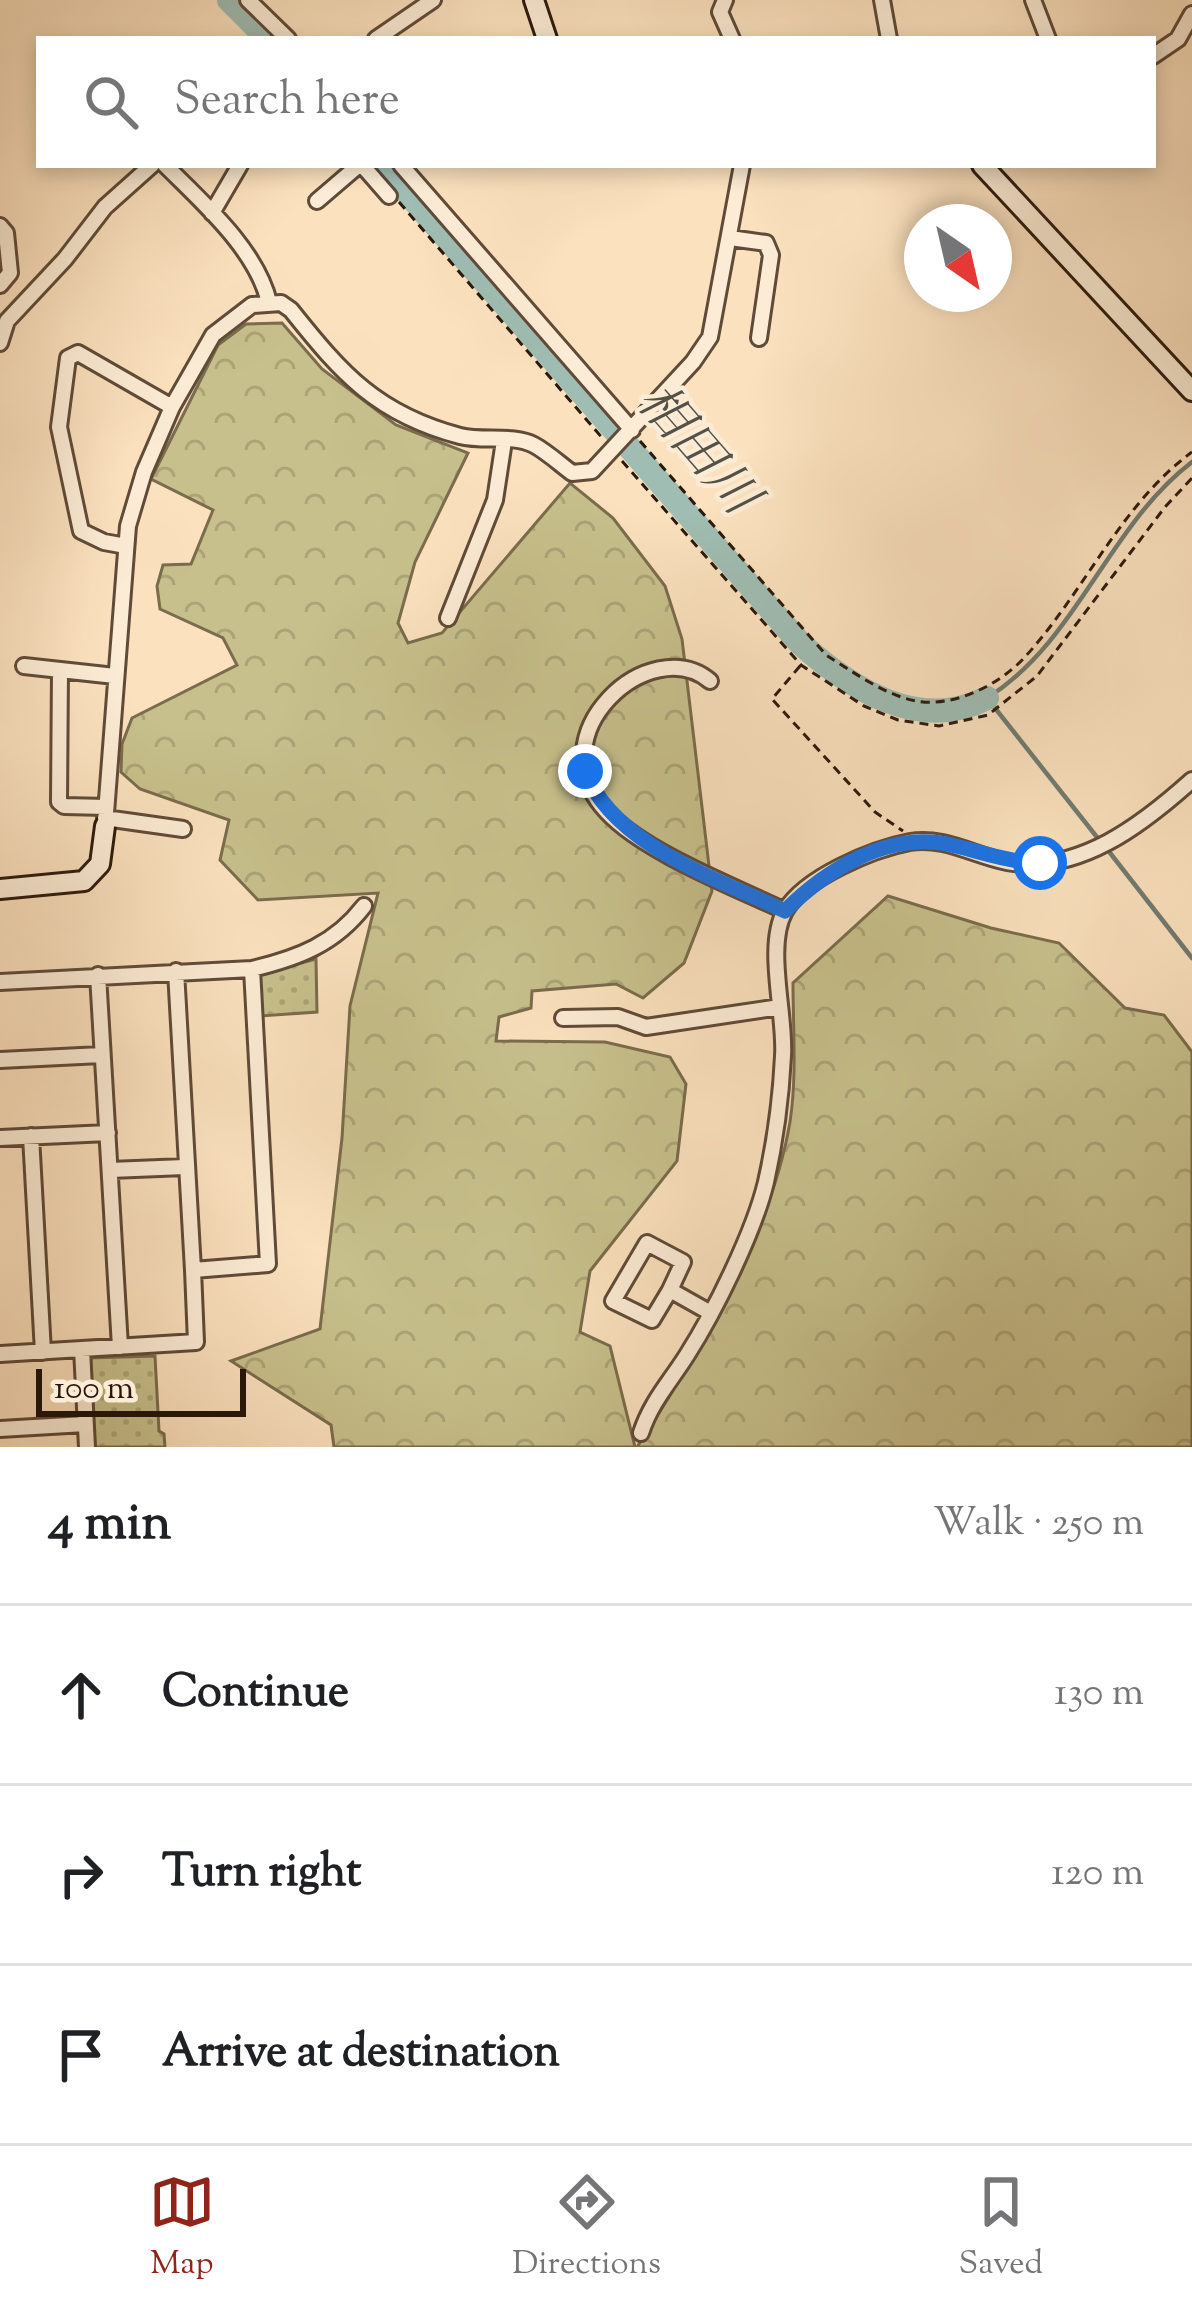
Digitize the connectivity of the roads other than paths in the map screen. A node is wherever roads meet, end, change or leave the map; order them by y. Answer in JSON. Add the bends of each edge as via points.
{"nodes":[{"id":1,"x":248,"y":0,"type":"edge"},
{"id":2,"x":434,"y":0,"type":"edge"},
{"id":3,"x":534,"y":0,"type":"edge"},
{"id":4,"x":725,"y":0,"type":"edge"},
{"id":5,"x":882,"y":0,"type":"edge"},
{"id":6,"x":1033,"y":0,"type":"edge"},
{"id":7,"x":1192,"y":14,"type":"edge"},
{"id":8,"x":285,"y":36,"type":"edge"},
{"id":9,"x":380,"y":36,"type":"edge"},
{"id":10,"x":546,"y":36,"type":"edge"},
{"id":11,"x":731,"y":36,"type":"edge"},
{"id":12,"x":888,"y":36,"type":"edge"},
{"id":13,"x":1047,"y":36,"type":"edge"},
{"id":14,"x":1156,"y":54,"type":"edge"},
{"id":15,"x":149,"y":168,"type":"edge"},
{"id":16,"x":168,"y":168,"type":"edge"},
{"id":17,"x":238,"y":168,"type":"edge"},
{"id":18,"x":357,"y":168,"type":"edge"},
{"id":19,"x":364,"y":168,"type":"edge"},
{"id":20,"x":403,"y":168,"type":"edge"},
{"id":21,"x":742,"y":168,"type":"edge"},
{"id":22,"x":985,"y":168,"type":"edge"},
{"id":23,"x":388,"y":196,"type":"road end"},
{"id":24,"x":317,"y":201,"type":"dead end"},
{"id":25,"x":212,"y":213,"type":"junction"},
{"id":26,"x":0,"y":226,"type":"edge"},
{"id":27,"x":730,"y":238,"type":"junction"},
{"id":28,"x":0,"y":285,"type":"edge"},
{"id":29,"x":269,"y":302,"type":"junction"},
{"id":30,"x":759,"y":338,"type":"dead end"},
{"id":31,"x":0,"y":343,"type":"edge"},
{"id":32,"x":1192,"y":391,"type":"edge"},
{"id":33,"x":172,"y":407,"type":"junction"},
{"id":34,"x":630,"y":432,"type":"junction"},
{"id":35,"x":504,"y":441,"type":"junction"},
{"id":36,"x":126,"y":546,"type":"junction"},
{"id":37,"x":448,"y":618,"type":"dead end"},
{"id":38,"x":24,"y":666,"type":"dead end"},
{"id":39,"x":60,"y":670,"type":"junction"},
{"id":40,"x":115,"y":676,"type":"junction"},
{"id":41,"x":710,"y":681,"type":"dead end"},
{"id":42,"x":1192,"y":780,"type":"edge"},
{"id":43,"x":105,"y":817,"type":"junction"},
{"id":44,"x":183,"y":829,"type":"dead end"},
{"id":45,"x":0,"y":889,"type":"edge"},
{"id":46,"x":364,"y":906,"type":"dead end"},
{"id":47,"x":785,"y":911,"type":"junction"},
{"id":48,"x":252,"y":969,"type":"junction"},
{"id":49,"x":176,"y":971,"type":"junction"},
{"id":50,"x":98,"y":975,"type":"junction"},
{"id":51,"x":0,"y":982,"type":"edge"},
{"id":52,"x":780,"y":1007,"type":"junction"},
{"id":53,"x":563,"y":1018,"type":"dead end"},
{"id":54,"x":101,"y":1055,"type":"junction"},
{"id":55,"x":0,"y":1060,"type":"edge"},
{"id":56,"x":107,"y":1133,"type":"junction"},
{"id":57,"x":31,"y":1136,"type":"junction"},
{"id":58,"x":0,"y":1138,"type":"edge"},
{"id":59,"x":185,"y":1167,"type":"junction"},
{"id":60,"x":110,"y":1170,"type":"junction"},
{"id":61,"x":193,"y":1270,"type":"junction"},
{"id":62,"x":670,"y":1290,"type":"junction"},
{"id":63,"x":709,"y":1312,"type":"junction"},
{"id":64,"x":120,"y":1347,"type":"junction"},
{"id":65,"x":82,"y":1349,"type":"junction"},
{"id":66,"x":43,"y":1352,"type":"junction"},
{"id":67,"x":0,"y":1354,"type":"edge"},
{"id":68,"x":85,"y":1424,"type":"junction"},
{"id":69,"x":0,"y":1429,"type":"edge"},
{"id":70,"x":641,"y":1432,"type":"dead end"},
{"id":71,"x":87,"y":1447,"type":"edge"}],
"edges":[{"from":1,"to":8,"type":"street"},
{"from":2,"to":9,"type":"street"},
{"from":3,"to":10,"type":"street"},
{"from":4,"to":11,"type":"street","via":[[720,12]]},
{"from":5,"to":12,"type":"street"},
{"from":6,"to":13,"type":"street"},
{"from":7,"to":14,"type":"street","via":[[1178,39]]},
{"from":15,"to":31,"type":"street","via":[[8,321]]},
{"from":16,"to":25,"type":"street"},
{"from":17,"to":25,"type":"street"},
{"from":18,"to":24,"type":"street"},
{"from":19,"to":23,"type":"street"},
{"from":20,"to":34,"type":"street"},
{"from":21,"to":27,"type":"street"},
{"from":22,"to":32,"type":"street"},
{"from":25,"to":29,"type":"street","via":[[256,270]]},
{"from":26,"to":28,"type":"street","via":[[10,273]]},
{"from":27,"to":30,"type":"street","via":[[766,243],[771,255]]},
{"from":27,"to":34,"type":"street","via":[[710,337]]},
{"from":29,"to":33,"type":"street","via":[[213,334]]},
{"from":29,"to":35,"type":"street","via":[[291,310],[358,388],[461,436]]},
{"from":33,"to":36,"type":"street"},
{"from":33,"to":36,"type":"street","via":[[78,352],[68,358],[59,427],[81,531]]},
{"from":34,"to":35,"type":"street","via":[[592,471],[572,473],[534,445]]},
{"from":35,"to":37,"type":"street","via":[[495,500]]},
{"from":36,"to":40,"type":"street"},
{"from":38,"to":39,"type":"street"},
{"from":39,"to":40,"type":"street"},
{"from":39,"to":43,"type":"street","via":[[59,802]]},
{"from":40,"to":43,"type":"street"},
{"from":41,"to":47,"type":"street","via":[[677,666],[628,685],[591,720],[585,771],[593,793],[624,826]]},
{"from":42,"to":47,"type":"street","via":[[1156,812],[1071,858],[1008,862],[910,842],[857,858]]},
{"from":43,"to":44,"type":"street"},
{"from":43,"to":45,"type":"street","via":[[100,864],[84,881]]},
{"from":46,"to":48,"type":"street","via":[[328,942]]},
{"from":47,"to":52,"type":"street"},
{"from":48,"to":49,"type":"street"},
{"from":48,"to":61,"type":"street","via":[[268,1264]]},
{"from":49,"to":50,"type":"street"},
{"from":49,"to":59,"type":"street"},
{"from":50,"to":51,"type":"street"},
{"from":50,"to":54,"type":"street"},
{"from":52,"to":53,"type":"street","via":[[646,1027],[618,1017]]},
{"from":52,"to":63,"type":"street","via":[[784,1053],[765,1185]]},
{"from":54,"to":55,"type":"street"},
{"from":54,"to":56,"type":"street"},
{"from":56,"to":57,"type":"street"},
{"from":56,"to":60,"type":"street"},
{"from":57,"to":58,"type":"street"},
{"from":57,"to":66,"type":"street"},
{"from":59,"to":60,"type":"street"},
{"from":59,"to":61,"type":"street"},
{"from":60,"to":64,"type":"street"},
{"from":61,"to":64,"type":"street","via":[[196,1342]]},
{"from":62,"to":62,"type":"street","via":[[652,1320],[613,1301],[647,1243],[683,1262]]},
{"from":62,"to":63,"type":"street"},
{"from":63,"to":70,"type":"street"},
{"from":64,"to":65,"type":"street"},
{"from":65,"to":66,"type":"street"},
{"from":65,"to":68,"type":"street"},
{"from":66,"to":67,"type":"street"},
{"from":68,"to":69,"type":"street"},
{"from":68,"to":71,"type":"street"}]}
